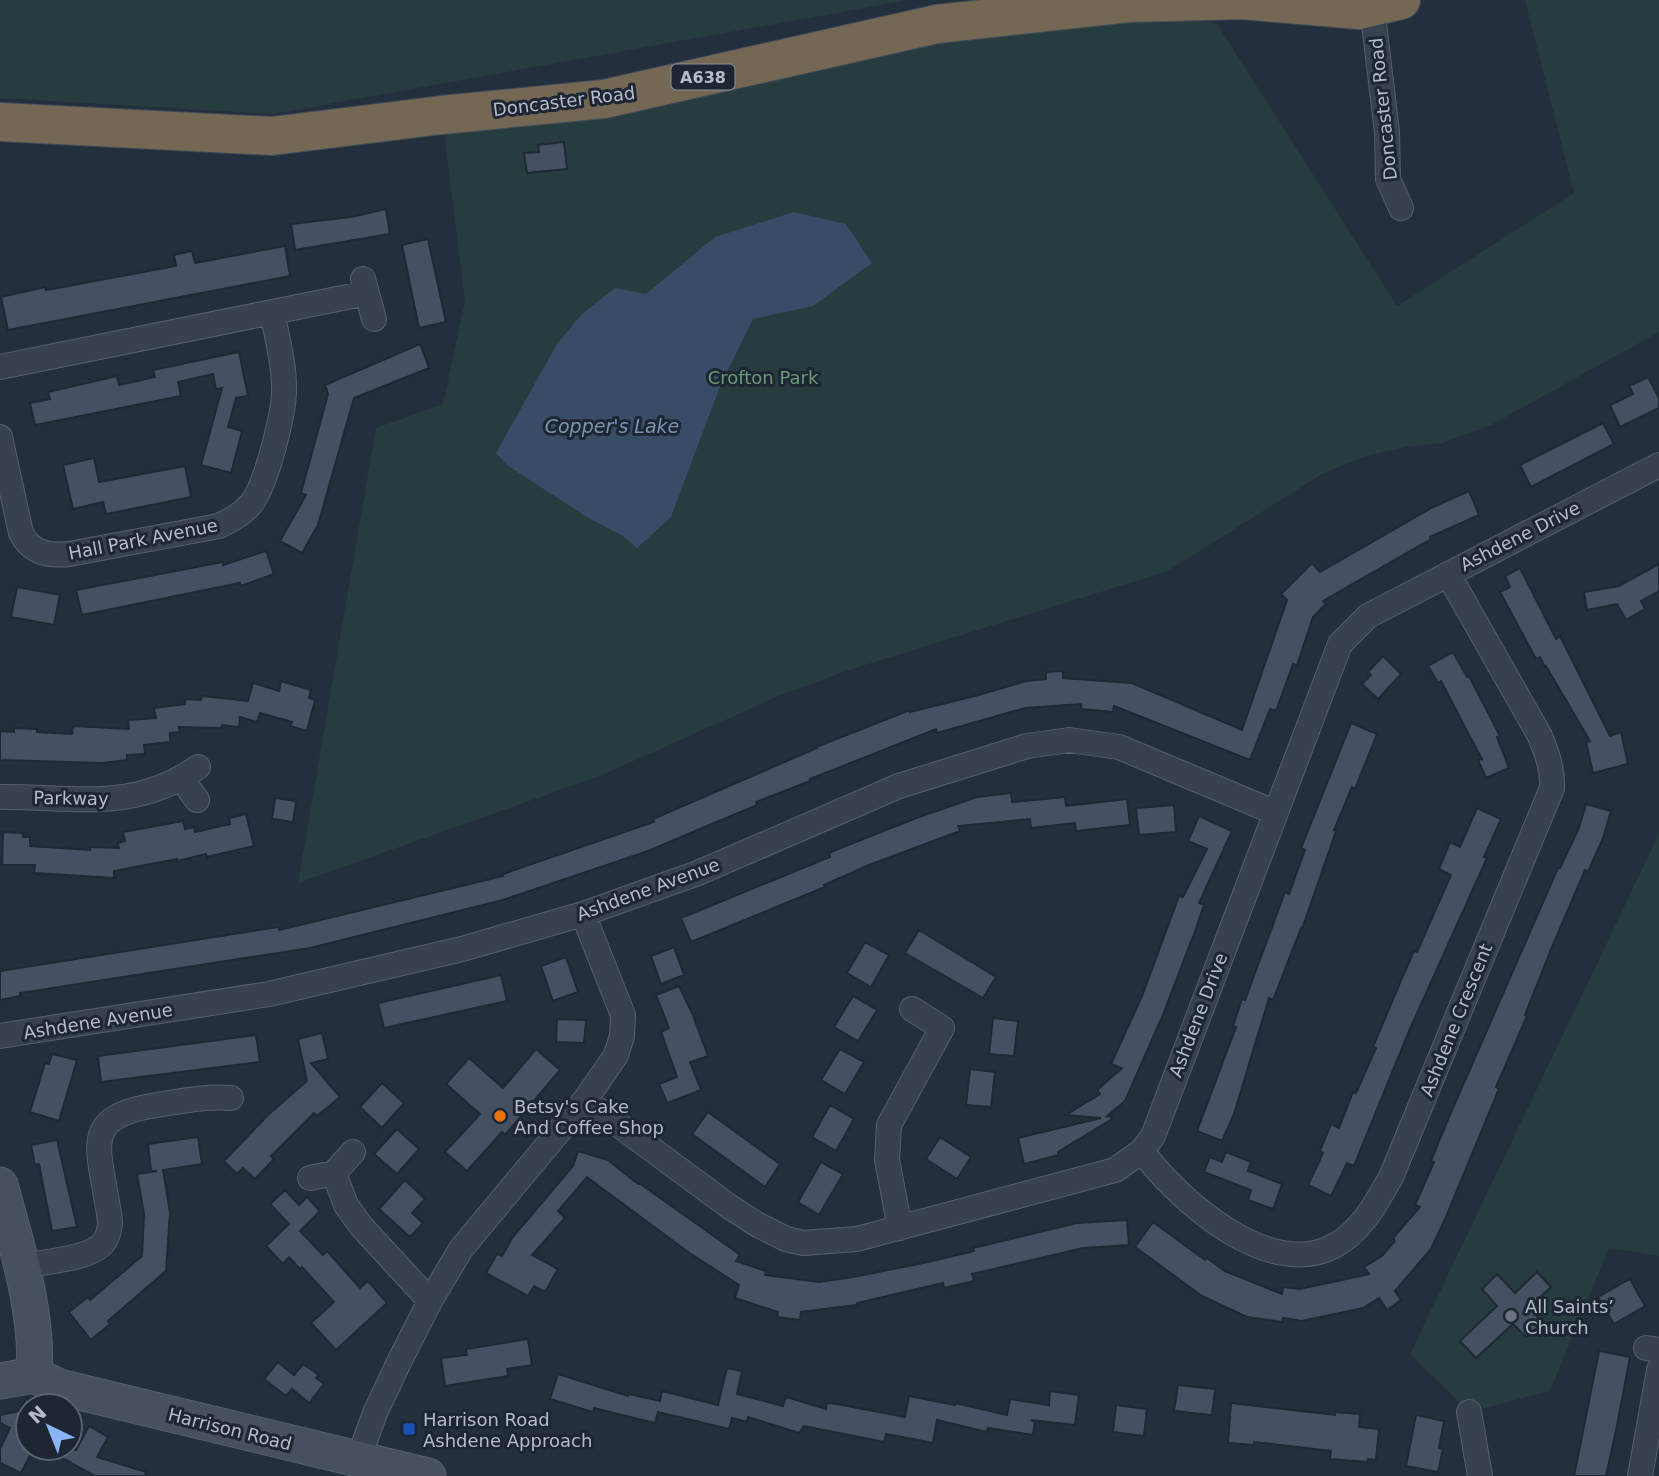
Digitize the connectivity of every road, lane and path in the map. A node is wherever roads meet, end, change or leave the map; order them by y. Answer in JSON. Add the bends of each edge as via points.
{"nodes":[{"id":1,"x":1387,"y":3,"type":"edge"},
{"id":2,"x":0,"y":122,"type":"edge"},
{"id":3,"x":1401,"y":208,"type":"dead end"},
{"id":4,"x":272,"y":312,"type":"junction"},
{"id":5,"x":374,"y":319,"type":"dead end"},
{"id":6,"x":0,"y":368,"type":"edge"},
{"id":7,"x":0,"y":437,"type":"edge"},
{"id":8,"x":1659,"y":465,"type":"edge"},
{"id":9,"x":1448,"y":574,"type":"junction"},
{"id":10,"x":0,"y":797,"type":"edge"},
{"id":11,"x":197,"y":800,"type":"dead end"},
{"id":12,"x":1274,"y":812,"type":"junction"},
{"id":13,"x":583,"y":914,"type":"junction"},
{"id":14,"x":912,"y":1009,"type":"dead end"},
{"id":15,"x":0,"y":1037,"type":"edge"},
{"id":16,"x":585,"y":1100,"type":"junction"},
{"id":17,"x":218,"y":1105,"type":"dead end"},
{"id":18,"x":1142,"y":1151,"type":"junction"},
{"id":19,"x":353,"y":1152,"type":"dead end"},
{"id":20,"x":2,"y":1203,"type":"edge"},
{"id":21,"x":900,"y":1228,"type":"junction"},
{"id":22,"x":22,"y":1266,"type":"junction"},
{"id":23,"x":430,"y":1301,"type":"junction"},
{"id":24,"x":1659,"y":1370,"type":"edge"},
{"id":25,"x":17,"y":1378,"type":"edge"},
{"id":26,"x":1469,"y":1412,"type":"dead end"},
{"id":27,"x":358,"y":1460,"type":"junction"},
{"id":28,"x":428,"y":1476,"type":"edge"},
{"id":29,"x":1480,"y":1476,"type":"edge"},
{"id":30,"x":1640,"y":1476,"type":"edge"}],
"edges":[{"from":1,"to":2,"type":"highway","name":"Doncaster Road","number":"A638","via":[[1359,10],[1242,0],[1129,2],[937,24],[604,99],[272,136]]},
{"from":1,"to":3,"type":"street","name":"Doncaster Road","via":[[1388,178]]},
{"from":4,"to":5,"type":"street","via":[[365,286]]},
{"from":4,"to":6,"type":"street"},
{"from":4,"to":7,"type":"street","name":"Hall Park Avenue","via":[[284,375],[282,408],[261,487],[237,517],[219,526],[69,554],[44,554],[21,533]]},
{"from":8,"to":9,"type":"street","name":"Ashdene Drive"},
{"from":9,"to":12,"type":"street","name":"Ashdene Drive","via":[[1368,616],[1340,644]]},
{"from":9,"to":18,"type":"street","name":"Ashdene Crescent","via":[[1540,736],[1549,758],[1552,788],[1391,1177],[1372,1211],[1334,1247],[1307,1255],[1284,1254],[1258,1247],[1219,1223],[1178,1191]]},
{"from":10,"to":11,"type":"street","name":"Parkway","via":[[127,798],[190,773]]},
{"from":12,"to":13,"type":"street","name":"Ashdene Avenue","via":[[1119,747],[1069,740],[1027,746],[899,786],[698,873]]},
{"from":12,"to":18,"type":"street","name":"Ashdene Drive","via":[[1153,1136]]},
{"from":13,"to":15,"type":"street","name":"Ashdene Avenue","via":[[450,952],[269,994]]},
{"from":13,"to":16,"type":"street","via":[[623,1014],[616,1055]]},
{"from":14,"to":21,"type":"street","via":[[942,1028],[889,1125],[887,1160]]},
{"from":16,"to":21,"type":"street","name":"Ashdene Drive","via":[[730,1207],[786,1239],[821,1243]]},
{"from":16,"to":23,"type":"street","via":[[461,1248]]},
{"from":17,"to":22,"type":"street","via":[[135,1108],[108,1122],[98,1149],[111,1227],[102,1244],[88,1254]]},
{"from":18,"to":21,"type":"street","name":"Ashdene Drive","via":[[1115,1170]]},
{"from":19,"to":23,"type":"street","via":[[322,1175],[361,1226]]},
{"from":20,"to":22,"type":"main road"},
{"from":22,"to":25,"type":"main road","via":[[36,1352]]},
{"from":23,"to":27,"type":"street","via":[[375,1413]]},
{"from":24,"to":30,"type":"street"},
{"from":25,"to":27,"type":"main road","name":"Harrison Road"},
{"from":26,"to":29,"type":"street"},
{"from":27,"to":28,"type":"main road","name":"Harrison Road"}]}
